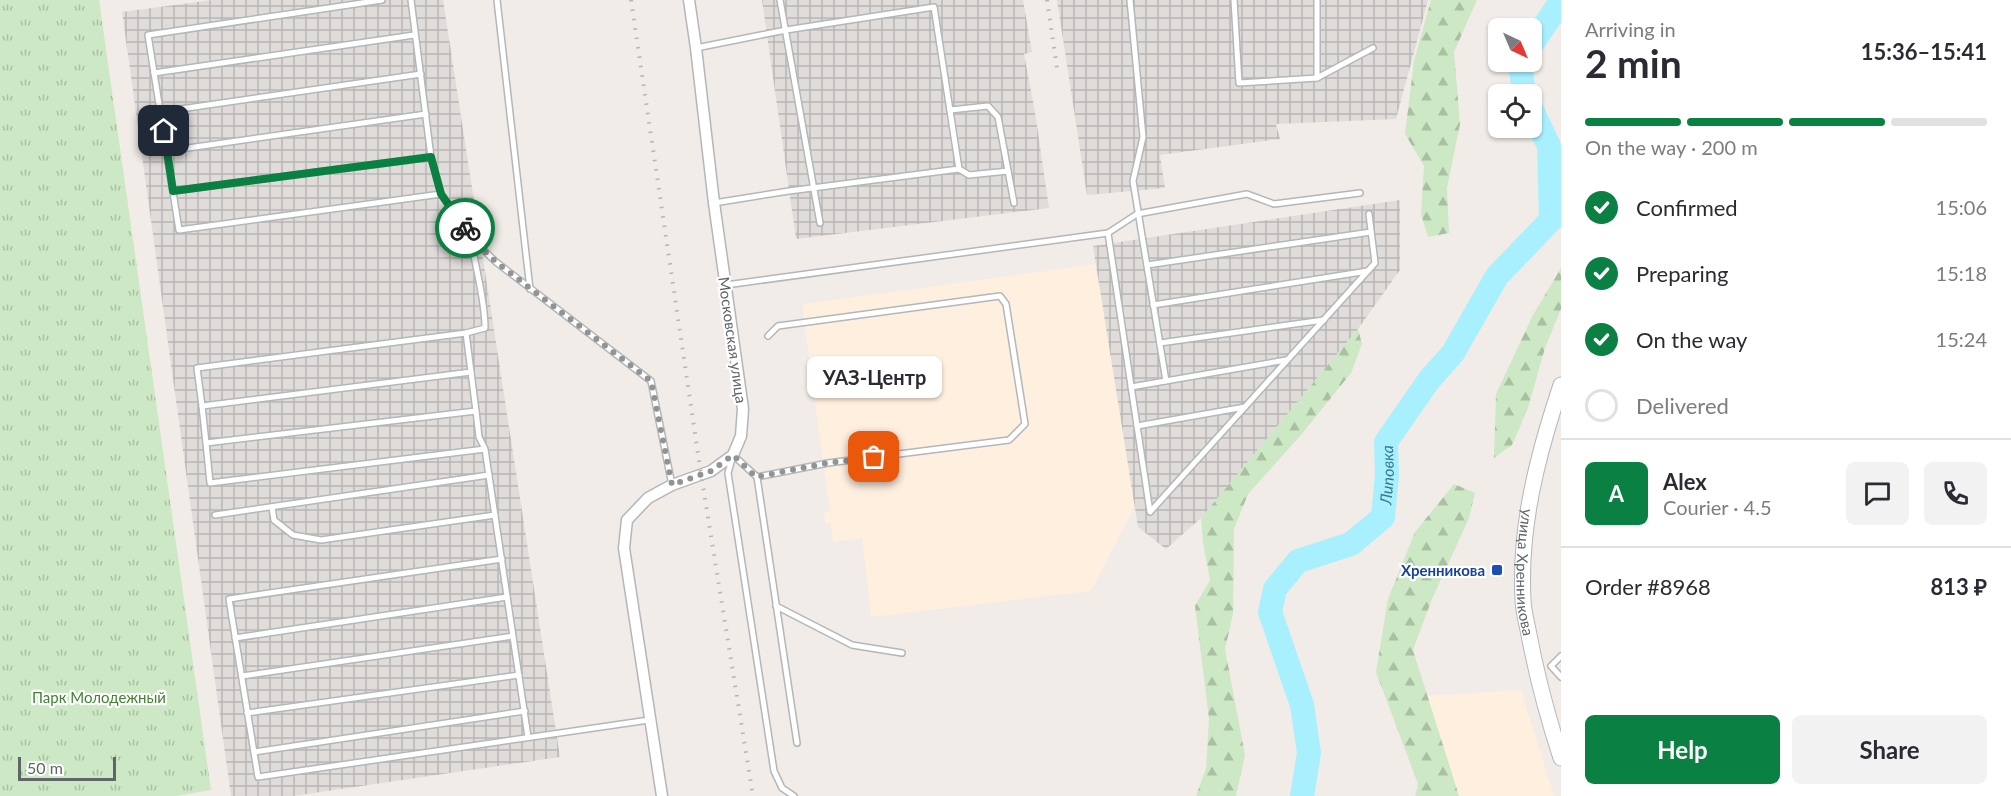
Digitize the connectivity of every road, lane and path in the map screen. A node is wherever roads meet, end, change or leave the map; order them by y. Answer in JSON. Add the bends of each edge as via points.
{"nodes":[{"id":1,"x":382,"y":0,"type":"edge"},
{"id":2,"x":411,"y":0,"type":"edge"},
{"id":3,"x":497,"y":0,"type":"edge"},
{"id":4,"x":689,"y":0,"type":"edge"},
{"id":5,"x":780,"y":0,"type":"edge"},
{"id":6,"x":1130,"y":0,"type":"edge"},
{"id":7,"x":1234,"y":0,"type":"edge"},
{"id":8,"x":1317,"y":0,"type":"edge"},
{"id":9,"x":786,"y":30,"type":"junction"},
{"id":10,"x":414,"y":35,"type":"junction"},
{"id":11,"x":696,"y":48,"type":"junction"},
{"id":12,"x":1373,"y":48,"type":"dead end"},
{"id":13,"x":154,"y":73,"type":"junction"},
{"id":14,"x":421,"y":74,"type":"junction"},
{"id":15,"x":1317,"y":78,"type":"junction"},
{"id":16,"x":950,"y":110,"type":"junction"},
{"id":17,"x":160,"y":112,"type":"junction"},
{"id":18,"x":426,"y":114,"type":"junction"},
{"id":19,"x":167,"y":151,"type":"junction"},
{"id":20,"x":431,"y":157,"type":"junction"},
{"id":21,"x":959,"y":169,"type":"junction"},
{"id":22,"x":1008,"y":171,"type":"junction"},
{"id":23,"x":813,"y":188,"type":"junction"},
{"id":24,"x":173,"y":191,"type":"junction"},
{"id":25,"x":1360,"y":193,"type":"dead end"},
{"id":26,"x":441,"y":194,"type":"junction"},
{"id":27,"x":714,"y":203,"type":"junction"},
{"id":28,"x":1014,"y":203,"type":"dead end"},
{"id":29,"x":1137,"y":214,"type":"junction"},
{"id":30,"x":1369,"y":214,"type":"dead end"},
{"id":31,"x":819,"y":223,"type":"dead end"},
{"id":32,"x":1371,"y":232,"type":"junction"},
{"id":33,"x":1108,"y":233,"type":"junction"},
{"id":34,"x":471,"y":238,"type":"junction"},
{"id":35,"x":1147,"y":265,"type":"junction"},
{"id":36,"x":1368,"y":271,"type":"junction"},
{"id":37,"x":726,"y":285,"type":"junction"},
{"id":38,"x":530,"y":289,"type":"junction"},
{"id":39,"x":1154,"y":305,"type":"junction"},
{"id":40,"x":1324,"y":320,"type":"junction"},
{"id":41,"x":466,"y":333,"type":"junction"},
{"id":42,"x":768,"y":336,"type":"dead end"},
{"id":43,"x":1160,"y":343,"type":"junction"},
{"id":44,"x":1287,"y":360,"type":"junction"},
{"id":45,"x":471,"y":372,"type":"junction"},
{"id":46,"x":1167,"y":381,"type":"junction"},
{"id":47,"x":1561,"y":385,"type":"edge"},
{"id":48,"x":1131,"y":387,"type":"junction"},
{"id":49,"x":202,"y":406,"type":"junction"},
{"id":50,"x":1245,"y":407,"type":"junction"},
{"id":51,"x":476,"y":411,"type":"junction"},
{"id":52,"x":1137,"y":426,"type":"junction"},
{"id":53,"x":206,"y":443,"type":"junction"},
{"id":54,"x":485,"y":449,"type":"junction"},
{"id":55,"x":733,"y":455,"type":"junction"},
{"id":56,"x":489,"y":475,"type":"junction"},
{"id":57,"x":757,"y":477,"type":"junction"},
{"id":58,"x":672,"y":485,"type":"junction"},
{"id":59,"x":272,"y":507,"type":"junction"},
{"id":60,"x":216,"y":515,"type":"dead end"},
{"id":61,"x":495,"y":515,"type":"junction"},
{"id":62,"x":502,"y":560,"type":"junction"},
{"id":63,"x":507,"y":597,"type":"junction"},
{"id":64,"x":776,"y":606,"type":"junction"},
{"id":65,"x":513,"y":636,"type":"junction"},
{"id":66,"x":236,"y":638,"type":"junction"},
{"id":67,"x":902,"y":653,"type":"dead end"},
{"id":68,"x":1561,"y":656,"type":"edge"},
{"id":69,"x":1543,"y":669,"type":"junction"},
{"id":70,"x":519,"y":675,"type":"junction"},
{"id":71,"x":242,"y":676,"type":"junction"},
{"id":72,"x":1561,"y":676,"type":"edge"},
{"id":73,"x":525,"y":711,"type":"junction"},
{"id":74,"x":247,"y":713,"type":"junction"},
{"id":75,"x":649,"y":720,"type":"junction"},
{"id":76,"x":528,"y":737,"type":"junction"},
{"id":77,"x":797,"y":743,"type":"dead end"},
{"id":78,"x":254,"y":752,"type":"junction"},
{"id":79,"x":1561,"y":758,"type":"edge"},
{"id":80,"x":662,"y":796,"type":"edge"},
{"id":81,"x":794,"y":796,"type":"edge"}],
"edges":[{"from":1,"to":13,"type":"lane","via":[[148,35]]},
{"from":2,"to":10,"type":"lane"},
{"from":3,"to":38,"type":"lane"},
{"from":4,"to":11,"type":"street","name":"Московская улица"},
{"from":5,"to":9,"type":"lane"},
{"from":6,"to":29,"type":"lane","via":[[1143,137],[1133,181]]},
{"from":7,"to":15,"type":"lane","via":[[1239,83]]},
{"from":8,"to":15,"type":"lane"},
{"from":9,"to":11,"type":"lane"},
{"from":9,"to":16,"type":"lane","via":[[934,7]]},
{"from":9,"to":23,"type":"lane"},
{"from":10,"to":13,"type":"lane"},
{"from":10,"to":14,"type":"lane"},
{"from":11,"to":27,"type":"street","name":"Московская улица"},
{"from":12,"to":15,"type":"lane"},
{"from":13,"to":17,"type":"lane"},
{"from":14,"to":17,"type":"lane"},
{"from":14,"to":18,"type":"lane"},
{"from":16,"to":21,"type":"lane"},
{"from":16,"to":22,"type":"lane","via":[[987,106],[999,117]]},
{"from":17,"to":19,"type":"lane"},
{"from":18,"to":19,"type":"lane"},
{"from":18,"to":20,"type":"lane"},
{"from":19,"to":24,"type":"lane"},
{"from":20,"to":24,"type":"lane"},
{"from":20,"to":26,"type":"lane"},
{"from":21,"to":22,"type":"lane","via":[[969,175]]},
{"from":21,"to":23,"type":"lane"},
{"from":22,"to":28,"type":"lane"},
{"from":23,"to":27,"type":"lane"},
{"from":23,"to":31,"type":"lane"},
{"from":24,"to":26,"type":"lane","via":[[179,230]]},
{"from":25,"to":29,"type":"lane","via":[[1274,204],[1247,194]]},
{"from":26,"to":34,"type":"lane"},
{"from":27,"to":37,"type":"street","name":"Московская улица"},
{"from":29,"to":33,"type":"lane"},
{"from":29,"to":35,"type":"lane"},
{"from":30,"to":32,"type":"lane"},
{"from":32,"to":35,"type":"lane"},
{"from":32,"to":36,"type":"lane","via":[[1376,263]]},
{"from":33,"to":37,"type":"lane"},
{"from":33,"to":48,"type":"lane"},
{"from":34,"to":38,"type":"lane"},
{"from":34,"to":41,"type":"lane","via":[[485,328]]},
{"from":35,"to":39,"type":"lane"},
{"from":36,"to":39,"type":"lane"},
{"from":36,"to":40,"type":"lane"},
{"from":37,"to":55,"type":"street","name":"Московская улица","via":[[743,409],[741,436]]},
{"from":38,"to":58,"type":"lane","via":[[651,381]]},
{"from":39,"to":43,"type":"lane"},
{"from":40,"to":43,"type":"lane"},
{"from":40,"to":44,"type":"lane"},
{"from":41,"to":45,"type":"lane"},
{"from":41,"to":49,"type":"lane","via":[[197,368]]},
{"from":42,"to":57,"type":"lane","via":[[778,326],[1000,296],[1006,304],[1025,424],[1009,440],[828,463]]},
{"from":43,"to":46,"type":"lane"},
{"from":44,"to":46,"type":"lane"},
{"from":44,"to":50,"type":"lane"},
{"from":45,"to":49,"type":"lane"},
{"from":45,"to":51,"type":"lane"},
{"from":46,"to":48,"type":"lane"},
{"from":47,"to":69,"type":"street","name":"улица Хренникова","via":[[1536,470],[1524,538],[1523,601]]},
{"from":48,"to":52,"type":"lane"},
{"from":49,"to":53,"type":"lane"},
{"from":50,"to":52,"type":"lane"},
{"from":50,"to":52,"type":"lane","via":[[1150,512]]},
{"from":51,"to":53,"type":"lane"},
{"from":51,"to":54,"type":"lane","via":[[479,437]]},
{"from":53,"to":54,"type":"lane","via":[[210,483]]},
{"from":54,"to":56,"type":"lane"},
{"from":55,"to":57,"type":"lane"},
{"from":55,"to":58,"type":"street","via":[[711,471]]},
{"from":55,"to":81,"type":"lane","via":[[728,473],[774,771],[782,788]]},
{"from":56,"to":59,"type":"lane"},
{"from":56,"to":61,"type":"lane"},
{"from":57,"to":64,"type":"lane"},
{"from":58,"to":75,"type":"street","via":[[648,498],[627,520],[624,548]]},
{"from":59,"to":60,"type":"lane"},
{"from":59,"to":61,"type":"lane","via":[[274,520],[293,535],[321,540]]},
{"from":61,"to":62,"type":"lane"},
{"from":62,"to":63,"type":"lane"},
{"from":62,"to":66,"type":"lane","via":[[229,599]]},
{"from":63,"to":65,"type":"lane"},
{"from":63,"to":66,"type":"lane"},
{"from":64,"to":67,"type":"lane","via":[[852,645]]},
{"from":64,"to":77,"type":"lane"},
{"from":65,"to":70,"type":"lane"},
{"from":65,"to":71,"type":"lane"},
{"from":66,"to":71,"type":"lane"},
{"from":68,"to":69,"type":"lane"},
{"from":69,"to":72,"type":"lane"},
{"from":69,"to":79,"type":"street","name":"улица Хренникова"},
{"from":70,"to":73,"type":"lane"},
{"from":70,"to":74,"type":"lane"},
{"from":71,"to":74,"type":"lane"},
{"from":73,"to":76,"type":"lane"},
{"from":73,"to":78,"type":"lane"},
{"from":74,"to":78,"type":"lane"},
{"from":75,"to":76,"type":"lane"},
{"from":75,"to":80,"type":"street"},
{"from":76,"to":78,"type":"lane","via":[[258,777]]}]}
